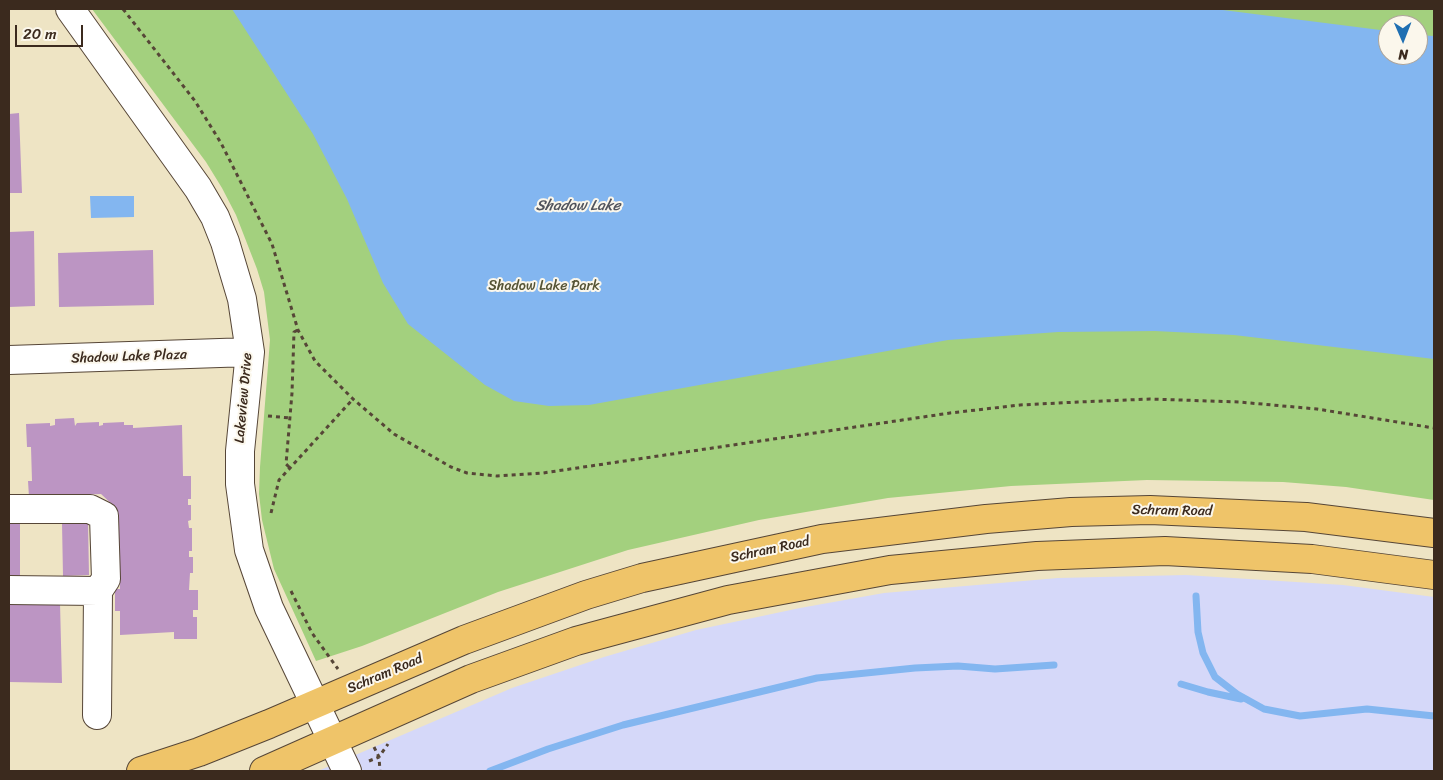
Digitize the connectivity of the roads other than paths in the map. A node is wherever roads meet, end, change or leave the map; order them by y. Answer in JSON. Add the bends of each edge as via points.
{"nodes":[{"id":1,"x":70,"y":9,"type":"edge"},
{"id":2,"x":250,"y":352,"type":"junction"},
{"id":3,"x":9,"y":360,"type":"edge"},
{"id":4,"x":9,"y":509,"type":"edge"},
{"id":5,"x":1434,"y":533,"type":"edge"},
{"id":6,"x":1434,"y":574,"type":"edge"},
{"id":7,"x":9,"y":590,"type":"edge"},
{"id":8,"x":98,"y":591,"type":"junction"},
{"id":9,"x":316,"y":704,"type":"junction"},
{"id":10,"x":97,"y":716,"type":"dead end"},
{"id":11,"x":334,"y":740,"type":"junction"},
{"id":12,"x":141,"y":771,"type":"edge"},
{"id":13,"x":264,"y":771,"type":"edge"},
{"id":14,"x":347,"y":771,"type":"edge"}],
"edges":[{"from":1,"to":2,"type":"street","name":"Lakeview Drive","via":[[198,188],[215,217],[236,272]]},
{"from":2,"to":3,"type":"street","name":"Shadow Lake Plaza"},
{"from":2,"to":9,"type":"street","name":"Lakeview Drive","via":[[240,451],[245,530],[258,580]]},
{"from":4,"to":8,"type":"street","via":[[90,509],[104,516],[106,578]]},
{"from":5,"to":9,"type":"main road","name":"Schram Road","via":[[1306,517],[1150,510],[986,518],[822,539],[642,578],[586,595],[464,640]]},
{"from":6,"to":11,"type":"main road","via":[[1312,559],[1165,551],[1038,556],[890,570],[728,600],[576,641],[471,679]]},
{"from":7,"to":8,"type":"street"},
{"from":8,"to":10,"type":"street"},
{"from":9,"to":11,"type":"street","name":"Lakeview Drive"},
{"from":9,"to":12,"type":"main road","name":"Schram Road","via":[[200,752]]},
{"from":11,"to":13,"type":"main road"},
{"from":11,"to":14,"type":"street","name":"Lakeview Drive"}]}
